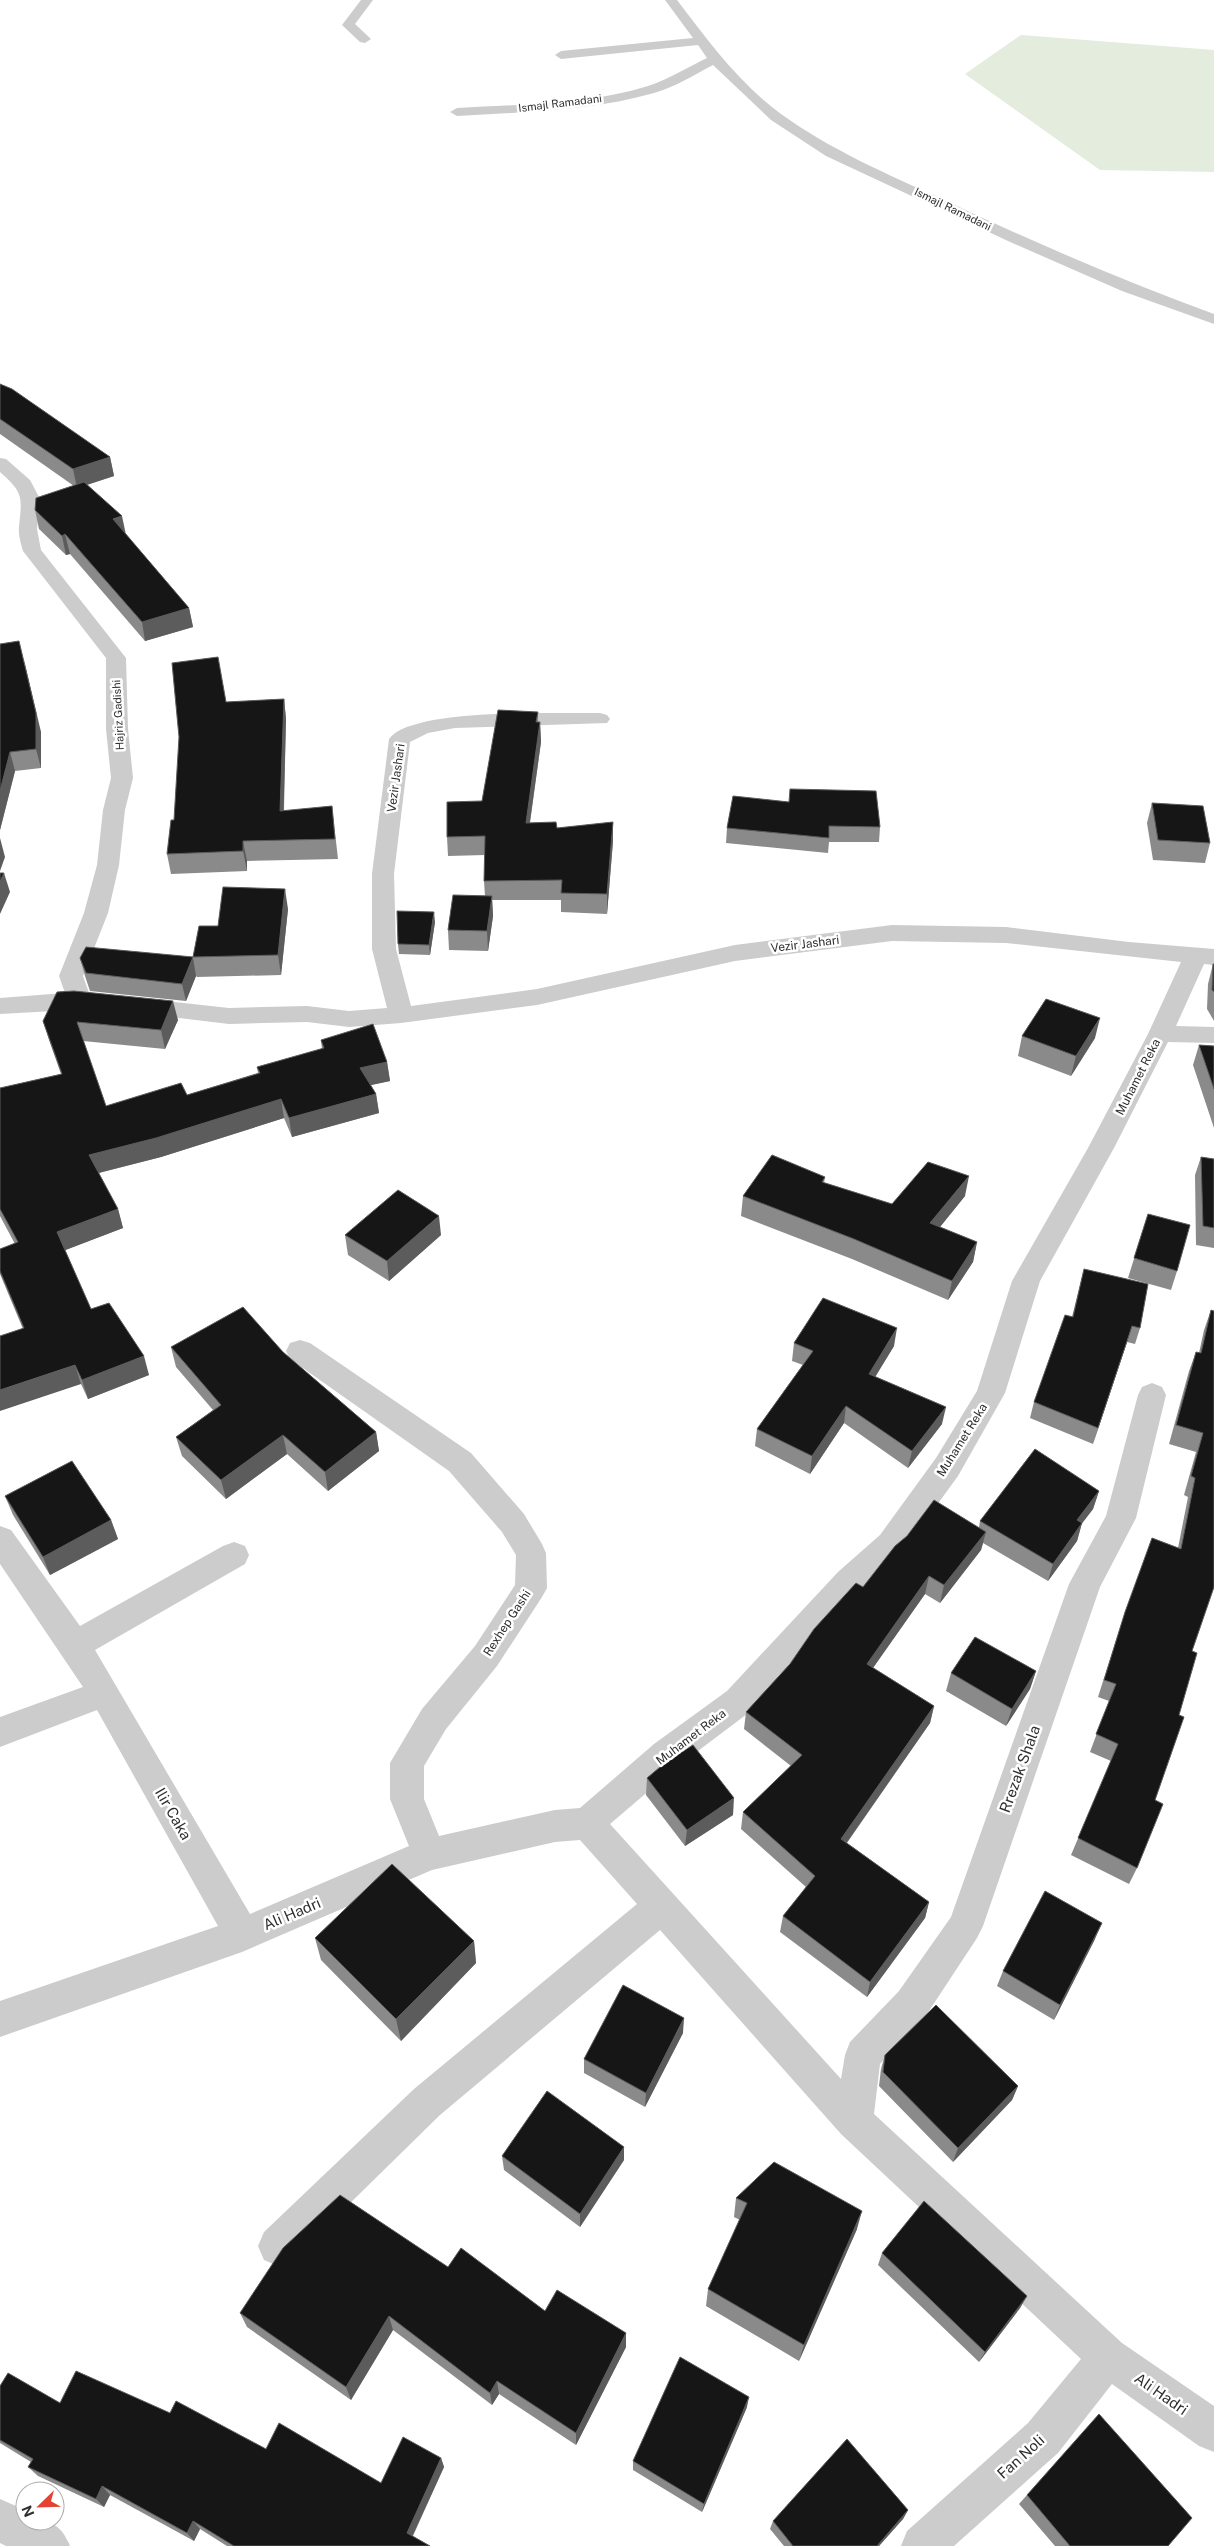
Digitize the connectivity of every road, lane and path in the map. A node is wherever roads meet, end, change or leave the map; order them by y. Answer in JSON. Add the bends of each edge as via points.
{"nodes":[{"id":1,"x":367,"y":0,"type":"edge"},
{"id":2,"x":677,"y":3,"type":"edge"},
{"id":3,"x":365,"y":38,"type":"dead end"},
{"id":4,"x":700,"y":40,"type":"junction"},
{"id":5,"x":561,"y":55,"type":"dead end"},
{"id":6,"x":715,"y":59,"type":"junction"},
{"id":7,"x":457,"y":112,"type":"dead end"},
{"id":8,"x":1214,"y":319,"type":"edge"},
{"id":9,"x":0,"y":463,"type":"edge"},
{"id":10,"x":600,"y":719,"type":"dead end"},
{"id":11,"x":1205,"y":956,"type":"edge"},
{"id":12,"x":79,"y":1000,"type":"junction"},
{"id":13,"x":0,"y":1006,"type":"edge"},
{"id":14,"x":401,"y":1015,"type":"junction"},
{"id":15,"x":1160,"y":1034,"type":"junction"},
{"id":16,"x":1214,"y":1035,"type":"edge"},
{"id":17,"x":300,"y":1352,"type":"dead end"},
{"id":18,"x":1152,"y":1395,"type":"dead end"},
{"id":19,"x":0,"y":1539,"type":"edge"},
{"id":20,"x":234,"y":1555,"type":"dead end"},
{"id":21,"x":75,"y":1645,"type":"junction"},
{"id":22,"x":105,"y":1693,"type":"junction"},
{"id":23,"x":0,"y":1732,"type":"edge"},
{"id":24,"x":587,"y":1822,"type":"junction"},
{"id":25,"x":430,"y":1854,"type":"junction"},
{"id":26,"x":662,"y":1906,"type":"junction"},
{"id":27,"x":242,"y":1935,"type":"junction"},
{"id":28,"x":0,"y":2019,"type":"edge"},
{"id":29,"x":854,"y":2121,"type":"junction"},
{"id":30,"x":278,"y":2246,"type":"dead end"},
{"id":31,"x":1108,"y":2357,"type":"junction"},
{"id":32,"x":1214,"y":2431,"type":"edge"},
{"id":33,"x":0,"y":2520,"type":"edge"},
{"id":34,"x":49,"y":2546,"type":"edge"},
{"id":35,"x":922,"y":2546,"type":"edge"}],
"edges":[{"from":1,"to":3,"type":"street","via":[[348,25]]},
{"from":2,"to":4,"type":"street","name":"Ismajl Ramadani"},
{"from":4,"to":5,"type":"street"},
{"from":4,"to":6,"type":"street","name":"Ismajl Ramadani"},
{"from":6,"to":7,"type":"street","name":"Ismajl Ramadani","via":[[671,82],[641,91],[573,103]]},
{"from":6,"to":8,"type":"street","name":"Ismajl Ramadani","via":[[776,116],[831,153],[1128,288]]},
{"from":9,"to":12,"type":"street","name":"Hajriz Gadishi","via":[[24,484],[32,499],[28,530],[32,551],[116,658],[116,729],[122,778],[114,810],[108,865],[96,913],[71,976]]},
{"from":10,"to":14,"type":"street","name":"Vezir Jashari","via":[[455,722],[422,728],[400,739],[383,874],[384,949]]},
{"from":11,"to":14,"type":"street","name":"Vezir Jashari","via":[[1006,935],[892,933],[735,953],[537,997]]},
{"from":11,"to":15,"type":"street","name":"Muhamet Reka"},
{"from":12,"to":13,"type":"street","name":"Vezir Jashari"},
{"from":12,"to":14,"type":"street","name":"Vezir Jashari","via":[[229,1016],[307,1014],[349,1019]]},
{"from":15,"to":16,"type":"street"},
{"from":15,"to":24,"type":"street","name":"Muhamet Reka","via":[[1102,1148],[1026,1281],[992,1393],[947,1467],[891,1544],[849,1581],[739,1701],[666,1755]]},
{"from":17,"to":25,"type":"street","name":"Rexhep Gashi","via":[[460,1462],[513,1523],[530,1553],[531,1588],[486,1656],[434,1719],[407,1763],[407,1799]]},
{"from":18,"to":29,"type":"street","name":"Rrezak Shala","via":[[1121,1518],[1085,1584],[965,1926],[912,2004],[863,2055]]},
{"from":19,"to":21,"type":"street","name":"Ilir Caka"},
{"from":20,"to":21,"type":"street"},
{"from":21,"to":22,"type":"street","name":"Ilir Caka"},
{"from":22,"to":23,"type":"street"},
{"from":22,"to":27,"type":"street","name":"Ilir Caka"},
{"from":24,"to":25,"type":"street","name":"Ali Hadri"},
{"from":24,"to":26,"type":"street","name":"Ali Hadri"},
{"from":25,"to":27,"type":"street","name":"Ali Hadri"},
{"from":26,"to":29,"type":"street","name":"Ali Hadri"},
{"from":26,"to":30,"type":"street","via":[[427,2102]]},
{"from":27,"to":28,"type":"street","name":"Ali Hadri"},
{"from":29,"to":31,"type":"street","name":"Ali Hadri"},
{"from":31,"to":32,"type":"street","name":"Ali Hadri"},
{"from":31,"to":35,"type":"street","name":"Fan Noli","via":[[1043,2438]]},
{"from":33,"to":34,"type":"street"}]}
